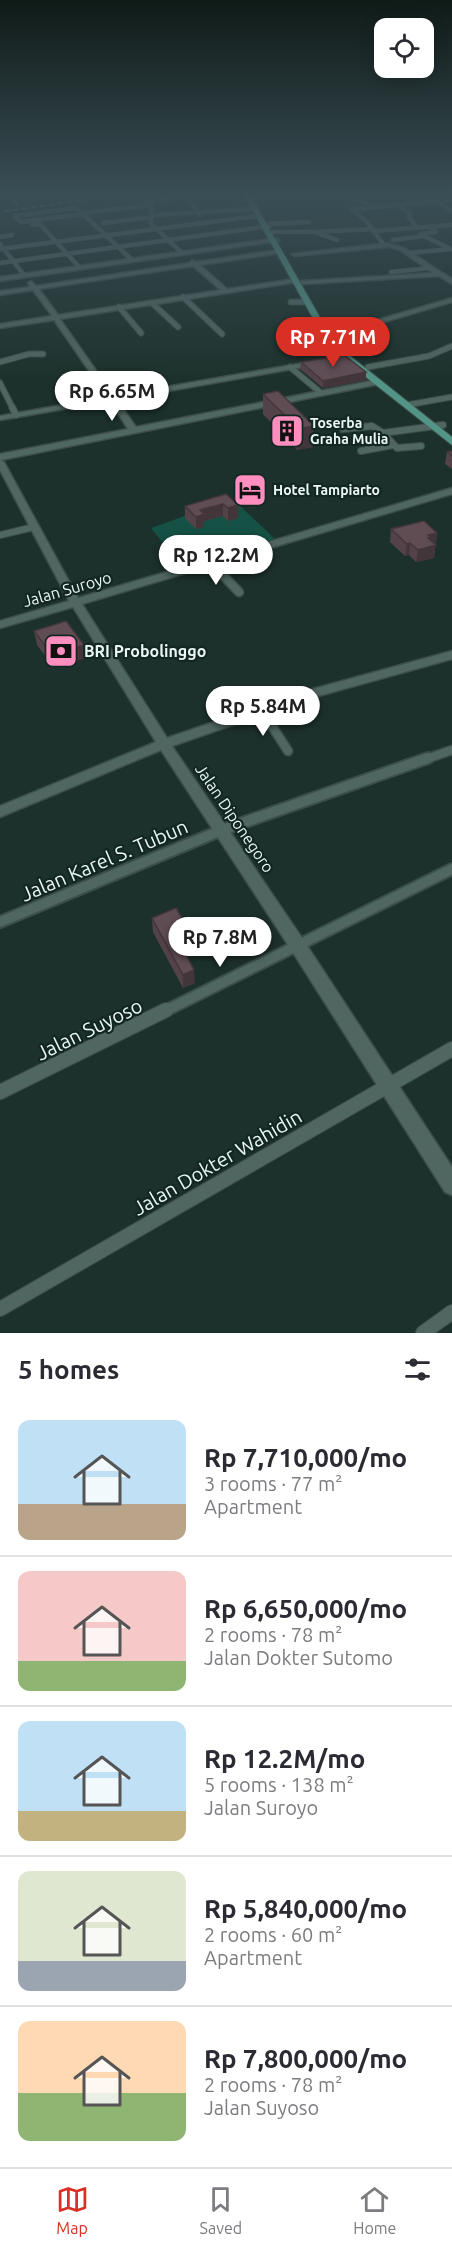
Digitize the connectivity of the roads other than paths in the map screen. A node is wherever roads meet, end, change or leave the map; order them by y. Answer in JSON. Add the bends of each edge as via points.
{"nodes":[{"id":1,"x":8,"y":255,"type":"edge"},
{"id":2,"x":52,"y":255,"type":"edge"},
{"id":3,"x":68,"y":255,"type":"edge"},
{"id":4,"x":127,"y":255,"type":"edge"},
{"id":5,"x":161,"y":255,"type":"edge"},
{"id":6,"x":184,"y":255,"type":"edge"},
{"id":7,"x":256,"y":255,"type":"edge"},
{"id":8,"x":281,"y":255,"type":"edge"},
{"id":9,"x":293,"y":255,"type":"edge"},
{"id":10,"x":411,"y":255,"type":"edge"},
{"id":11,"x":132,"y":260,"type":"junction"},
{"id":12,"x":14,"y":261,"type":"junction"},
{"id":13,"x":0,"y":263,"type":"edge"},
{"id":14,"x":194,"y":264,"type":"junction"},
{"id":15,"x":79,"y":267,"type":"junction"},
{"id":16,"x":430,"y":268,"type":"junction"},
{"id":17,"x":392,"y":272,"type":"dead end"},
{"id":18,"x":452,"y":273,"type":"edge"},
{"id":19,"x":440,"y":274,"type":"junction"},
{"id":20,"x":24,"y":275,"type":"junction"},
{"id":21,"x":0,"y":279,"type":"edge"},
{"id":22,"x":299,"y":281,"type":"junction"},
{"id":23,"x":452,"y":282,"type":"edge"},
{"id":24,"x":34,"y":288,"type":"junction"},
{"id":25,"x":225,"y":291,"type":"junction"},
{"id":26,"x":0,"y":293,"type":"edge"},
{"id":27,"x":183,"y":297,"type":"junction"},
{"id":28,"x":452,"y":300,"type":"edge"},
{"id":29,"x":291,"y":302,"type":"dead end"},
{"id":30,"x":307,"y":302,"type":"junction"},
{"id":31,"x":152,"y":303,"type":"junction"},
{"id":32,"x":119,"y":307,"type":"junction"},
{"id":33,"x":56,"y":317,"type":"junction"},
{"id":34,"x":0,"y":326,"type":"edge"},
{"id":35,"x":178,"y":327,"type":"dead end"},
{"id":36,"x":141,"y":333,"type":"dead end"},
{"id":37,"x":222,"y":334,"type":"dead end"},
{"id":38,"x":331,"y":335,"type":"junction"},
{"id":39,"x":449,"y":347,"type":"edge"},
{"id":40,"x":452,"y":352,"type":"edge"},
{"id":41,"x":44,"y":354,"type":"dead end"},
{"id":42,"x":346,"y":357,"type":"junction"},
{"id":43,"x":335,"y":359,"type":"edge"},
{"id":44,"x":324,"y":361,"type":"edge"},
{"id":45,"x":0,"y":362,"type":"edge"},
{"id":46,"x":290,"y":367,"type":"junction"},
{"id":47,"x":368,"y":367,"type":"junction"},
{"id":48,"x":376,"y":382,"type":"junction"},
{"id":49,"x":0,"y":383,"type":"edge"},
{"id":50,"x":321,"y":393,"type":"junction"},
{"id":51,"x":452,"y":397,"type":"edge"},
{"id":52,"x":113,"y":399,"type":"junction"},
{"id":53,"x":411,"y":405,"type":"junction"},
{"id":54,"x":16,"y":415,"type":"junction"},
{"id":55,"x":0,"y":418,"type":"edge"},
{"id":56,"x":443,"y":425,"type":"junction"},
{"id":57,"x":432,"y":426,"type":"junction"},
{"id":58,"x":343,"y":429,"type":"dead end"},
{"id":59,"x":133,"y":430,"type":"junction"},
{"id":60,"x":452,"y":431,"type":"edge"},
{"id":61,"x":383,"y":433,"type":"junction"},
{"id":62,"x":452,"y":442,"type":"edge"},
{"id":63,"x":393,"y":446,"type":"junction"},
{"id":64,"x":421,"y":446,"type":"dead end"},
{"id":65,"x":361,"y":451,"type":"dead end"},
{"id":66,"x":0,"y":457,"type":"edge"},
{"id":67,"x":0,"y":462,"type":"edge"},
{"id":68,"x":452,"y":491,"type":"edge"},
{"id":69,"x":34,"y":527,"type":"junction"},
{"id":70,"x":0,"y":535,"type":"edge"},
{"id":71,"x":212,"y":564,"type":"junction"},
{"id":72,"x":239,"y":592,"type":"dead end"},
{"id":73,"x":75,"y":602,"type":"junction"},
{"id":74,"x":0,"y":624,"type":"edge"},
{"id":75,"x":452,"y":655,"type":"edge"},
{"id":76,"x":261,"y":709,"type":"junction"},
{"id":77,"x":164,"y":744,"type":"junction"},
{"id":78,"x":452,"y":750,"type":"edge"},
{"id":79,"x":288,"y":751,"type":"dead end"},
{"id":80,"x":0,"y":812,"type":"edge"},
{"id":81,"x":222,"y":830,"type":"junction"},
{"id":82,"x":452,"y":869,"type":"edge"},
{"id":83,"x":0,"y":922,"type":"edge"},
{"id":84,"x":298,"y":946,"type":"junction"},
{"id":85,"x":452,"y":1049,"type":"edge"},
{"id":86,"x":388,"y":1086,"type":"junction"},
{"id":87,"x":0,"y":1092,"type":"edge"},
{"id":88,"x":452,"y":1185,"type":"edge"},
{"id":89,"x":0,"y":1309,"type":"edge"},
{"id":90,"x":452,"y":1312,"type":"edge"},
{"id":91,"x":423,"y":1333,"type":"edge"}],
"edges":[{"from":1,"to":12,"type":"street"},
{"from":2,"to":12,"type":"street"},
{"from":3,"to":15,"type":"street"},
{"from":4,"to":11,"type":"street"},
{"from":5,"to":11,"type":"street"},
{"from":6,"to":14,"type":"street"},
{"from":7,"to":14,"type":"street"},
{"from":8,"to":22,"type":"main road"},
{"from":9,"to":22,"type":"main road","via":[[290,258]]},
{"from":10,"to":16,"type":"street"},
{"from":11,"to":15,"type":"street"},
{"from":12,"to":13,"type":"street"},
{"from":12,"to":20,"type":"street"},
{"from":14,"to":24,"type":"street"},
{"from":14,"to":25,"type":"street"},
{"from":15,"to":20,"type":"street"},
{"from":16,"to":17,"type":"street"},
{"from":16,"to":19,"type":"street"},
{"from":18,"to":19,"type":"street"},
{"from":19,"to":22,"type":"street"},
{"from":19,"to":23,"type":"street"},
{"from":20,"to":21,"type":"street"},
{"from":20,"to":24,"type":"street"},
{"from":22,"to":25,"type":"street"},
{"from":22,"to":30,"type":"main road"},
{"from":22,"to":38,"type":"main road"},
{"from":24,"to":26,"type":"street"},
{"from":24,"to":33,"type":"street"},
{"from":25,"to":27,"type":"street"},
{"from":27,"to":31,"type":"street"},
{"from":27,"to":37,"type":"street"},
{"from":28,"to":38,"type":"street"},
{"from":29,"to":30,"type":"street"},
{"from":30,"to":38,"type":"main road"},
{"from":31,"to":32,"type":"street"},
{"from":31,"to":35,"type":"street"},
{"from":32,"to":33,"type":"street"},
{"from":32,"to":36,"type":"street"},
{"from":33,"to":34,"type":"street"},
{"from":33,"to":52,"type":"street"},
{"from":38,"to":42,"type":"main road"},
{"from":38,"to":47,"type":"main road"},
{"from":39,"to":40,"type":"street"},
{"from":39,"to":47,"type":"street","via":[[429,356]]},
{"from":41,"to":45,"type":"street"},
{"from":42,"to":43,"type":"street"},
{"from":42,"to":48,"type":"main road"},
{"from":44,"to":46,"type":"street"},
{"from":46,"to":50,"type":"street"},
{"from":46,"to":52,"type":"street"},
{"from":47,"to":53,"type":"main road"},
{"from":48,"to":50,"type":"street"},
{"from":48,"to":53,"type":"main road"},
{"from":49,"to":54,"type":"street"},
{"from":50,"to":59,"type":"street"},
{"from":51,"to":53,"type":"street"},
{"from":52,"to":54,"type":"street"},
{"from":52,"to":59,"type":"street"},
{"from":53,"to":56,"type":"main road"},
{"from":53,"to":57,"type":"main road"},
{"from":54,"to":55,"type":"street"},
{"from":56,"to":57,"type":"street"},
{"from":56,"to":60,"type":"main road"},
{"from":57,"to":61,"type":"street"},
{"from":57,"to":62,"type":"main road"},
{"from":58,"to":61,"type":"street","via":[[372,426]]},
{"from":59,"to":66,"type":"street"},
{"from":61,"to":63,"type":"street"},
{"from":63,"to":64,"type":"street"},
{"from":63,"to":65,"type":"street"},
{"from":67,"to":69,"type":"street","name":"Jalan Diponegoro"},
{"from":68,"to":71,"type":"street","name":"Jalan Suroyo"},
{"from":69,"to":70,"type":"street"},
{"from":69,"to":73,"type":"street","name":"Jalan Diponegoro"},
{"from":71,"to":72,"type":"street"},
{"from":71,"to":73,"type":"street","name":"Jalan Suroyo"},
{"from":73,"to":74,"type":"street","name":"Jalan Suroyo"},
{"from":73,"to":77,"type":"street","name":"Jalan Diponegoro"},
{"from":75,"to":76,"type":"street"},
{"from":76,"to":77,"type":"street"},
{"from":76,"to":79,"type":"street"},
{"from":77,"to":80,"type":"street"},
{"from":77,"to":81,"type":"street","name":"Jalan Diponegoro"},
{"from":78,"to":81,"type":"street","name":"Jalan Karel S. Tubun"},
{"from":81,"to":83,"type":"street","name":"Jalan Karel S. Tubun"},
{"from":81,"to":84,"type":"street","name":"Jalan Diponegoro"},
{"from":82,"to":84,"type":"street","name":"Jalan Suyoso"},
{"from":84,"to":86,"type":"street","name":"Jalan Diponegoro"},
{"from":84,"to":87,"type":"street","name":"Jalan Suyoso"},
{"from":85,"to":86,"type":"street","name":"Jalan Dokter Wahidin"},
{"from":86,"to":88,"type":"street","name":"Jalan Diponegoro"},
{"from":86,"to":89,"type":"street","name":"Jalan Dokter Wahidin"},
{"from":90,"to":91,"type":"street"}]}
